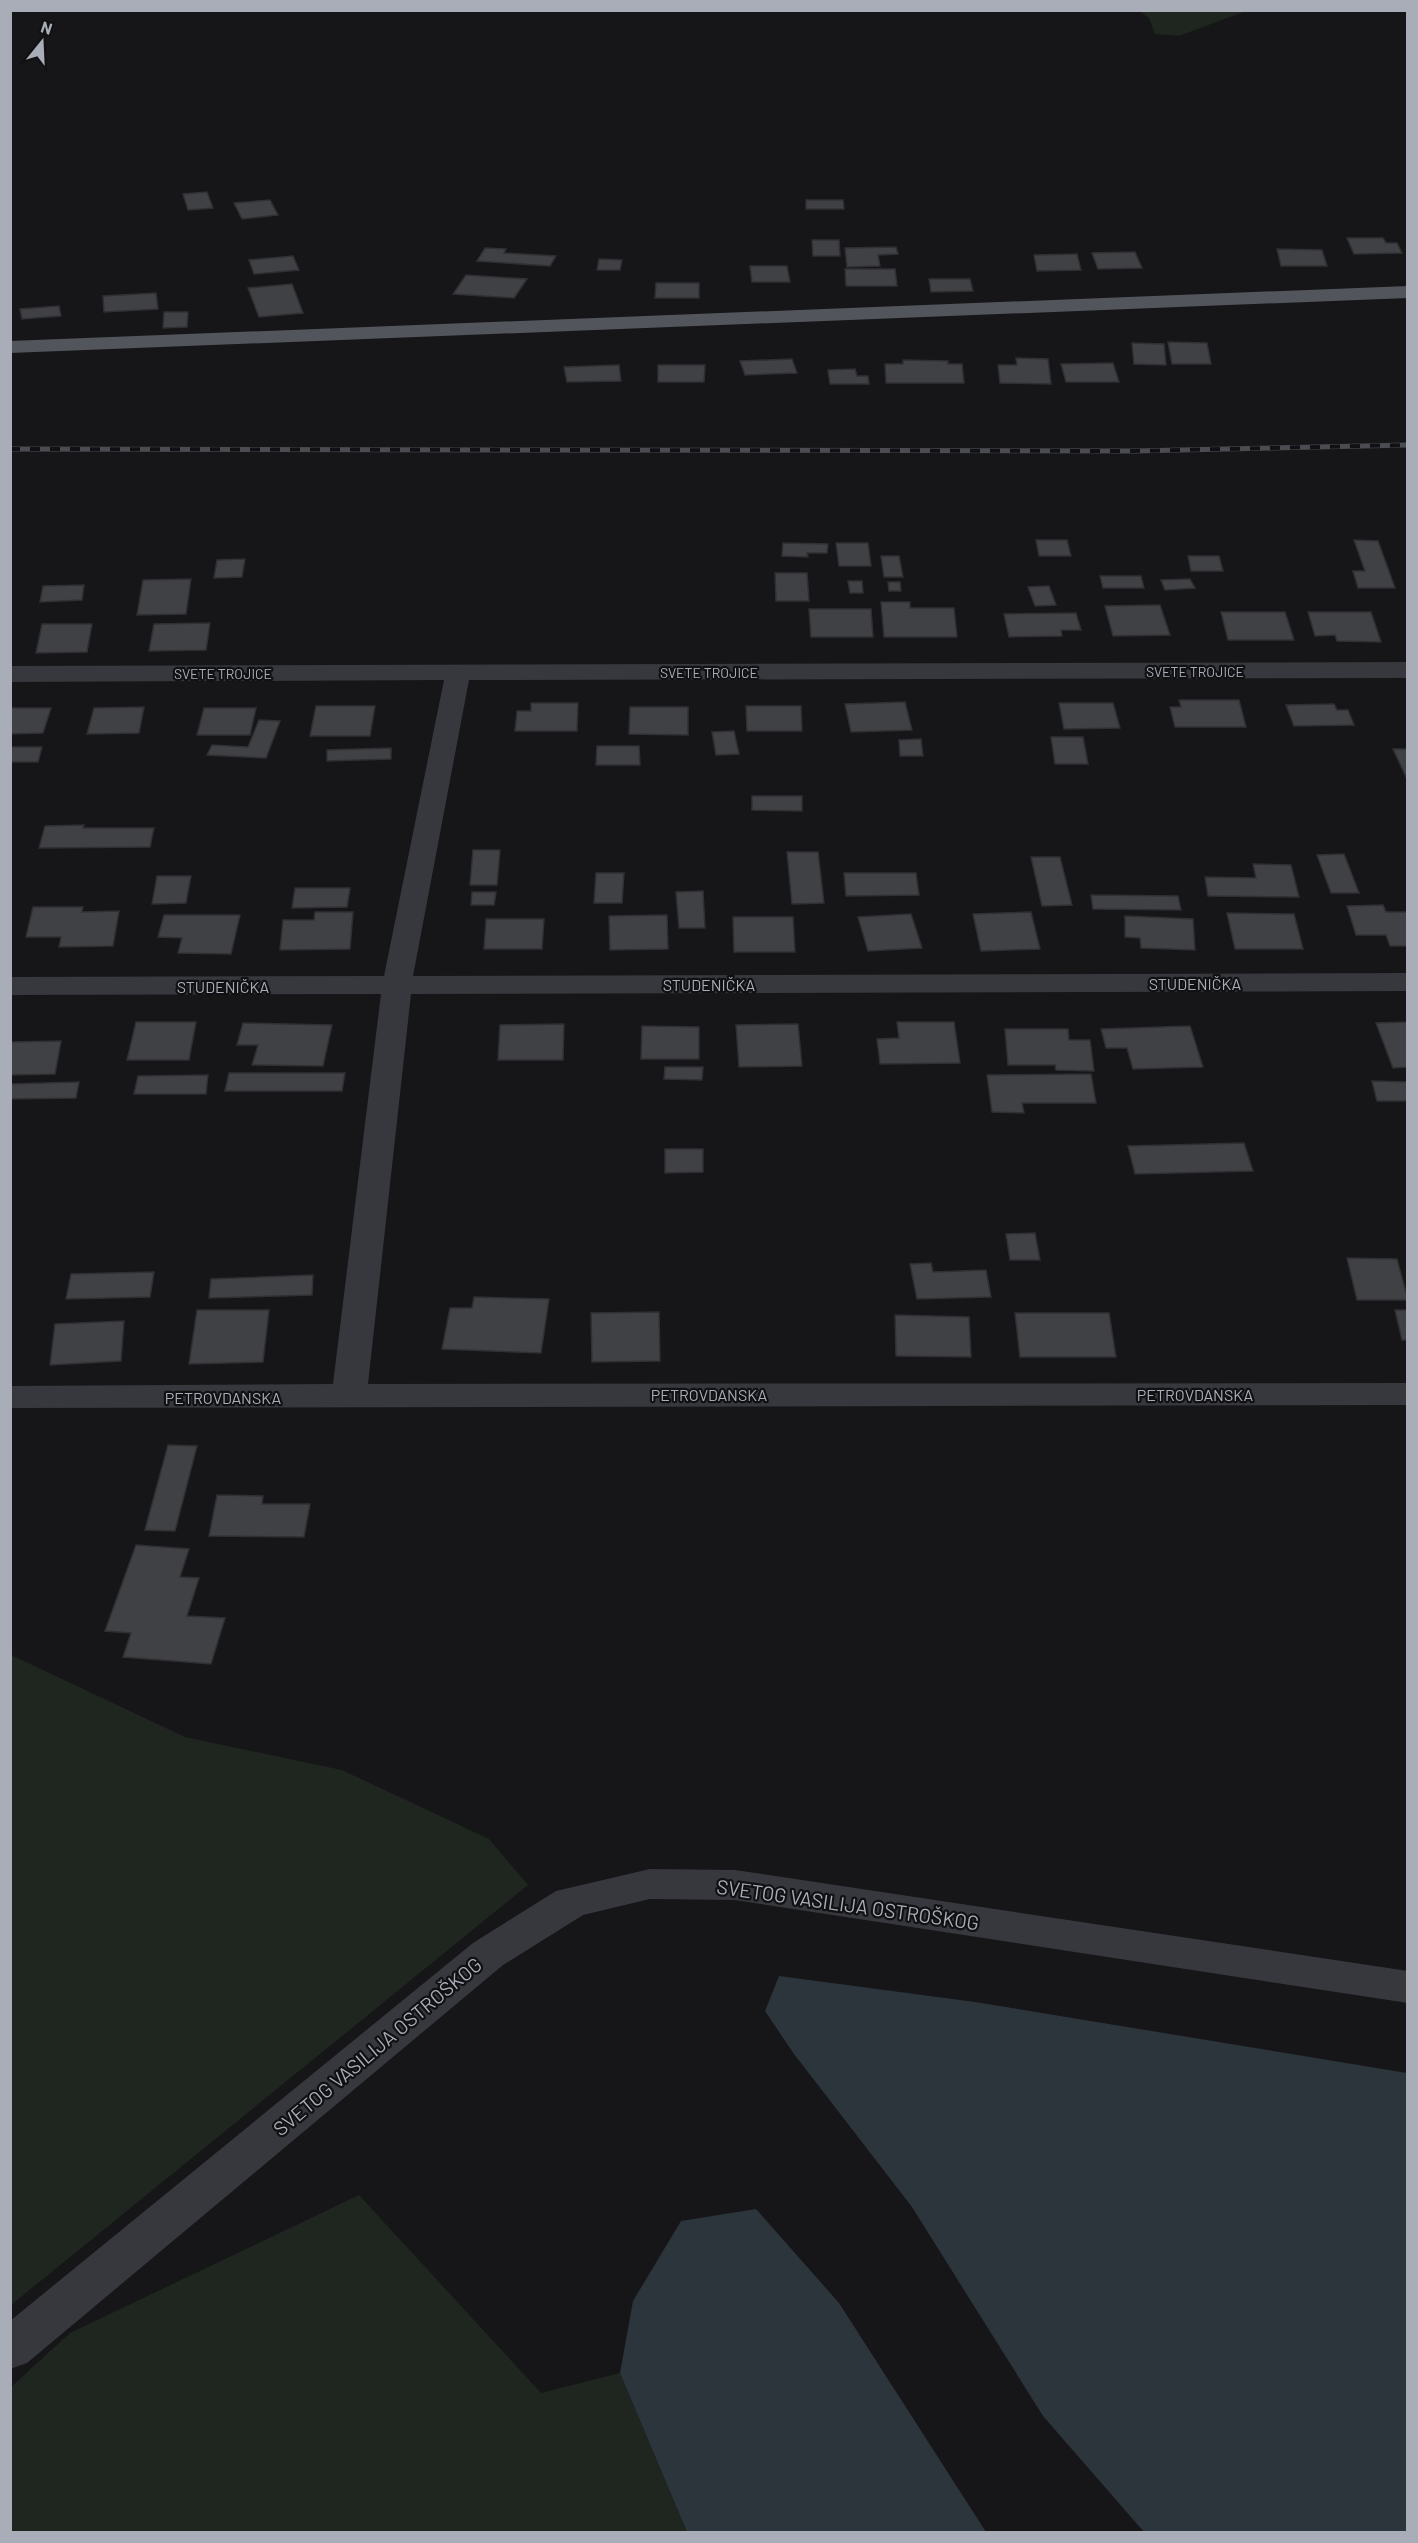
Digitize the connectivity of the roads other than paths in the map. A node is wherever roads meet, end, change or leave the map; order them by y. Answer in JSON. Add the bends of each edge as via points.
{"nodes":[{"id":1,"x":1407,"y":292,"type":"edge"},
{"id":2,"x":10,"y":347,"type":"edge"},
{"id":3,"x":1407,"y":670,"type":"edge"},
{"id":4,"x":458,"y":673,"type":"junction"},
{"id":5,"x":10,"y":674,"type":"edge"},
{"id":6,"x":1407,"y":982,"type":"edge"},
{"id":7,"x":397,"y":985,"type":"junction"},
{"id":8,"x":10,"y":986,"type":"edge"},
{"id":9,"x":1407,"y":1395,"type":"edge"},
{"id":10,"x":349,"y":1396,"type":"junction"},
{"id":11,"x":10,"y":1397,"type":"edge"},
{"id":12,"x":1407,"y":1987,"type":"edge"},
{"id":13,"x":10,"y":2349,"type":"edge"}],
"edges":[{"from":1,"to":2,"type":"main road"},
{"from":3,"to":4,"type":"street","name":"SVETE TROJICE"},
{"from":4,"to":5,"type":"street","name":"SVETE TROJICE"},
{"from":4,"to":7,"type":"street"},
{"from":6,"to":7,"type":"street","name":"STUDENIČKA"},
{"from":7,"to":8,"type":"street","name":"STUDENIČKA"},
{"from":7,"to":10,"type":"street"},
{"from":9,"to":10,"type":"street","name":"PETROVDANSKA"},
{"from":10,"to":11,"type":"street","name":"PETROVDANSKA"},
{"from":12,"to":13,"type":"street","name":"SVETOG VASILIJA OSTROŠKOG","via":[[735,1885],[650,1884],[571,1902],[488,1954]]}]}
